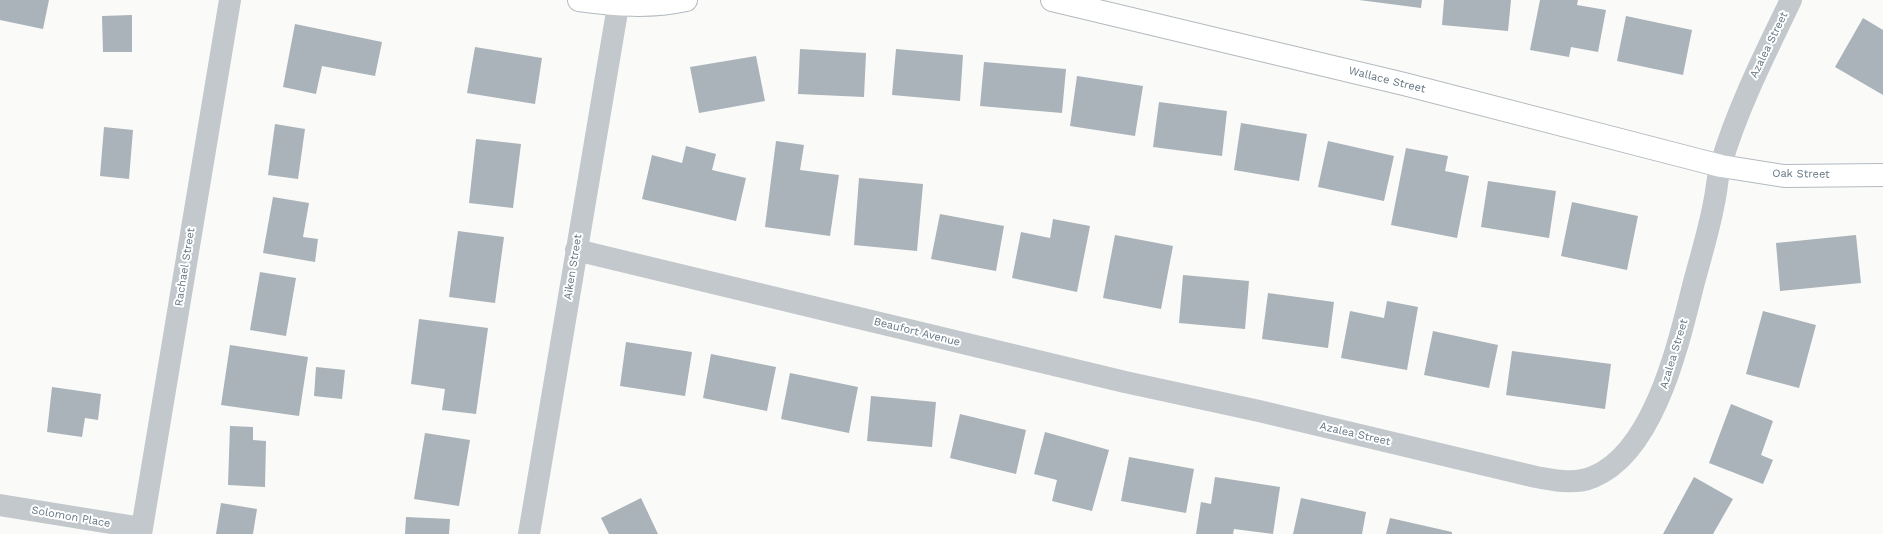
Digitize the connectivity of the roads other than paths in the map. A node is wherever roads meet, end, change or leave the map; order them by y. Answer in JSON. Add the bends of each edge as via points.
{"nodes":[{"id":1,"x":230,"y":0,"type":"edge"},
{"id":2,"x":580,"y":0,"type":"edge"},
{"id":3,"x":686,"y":0,"type":"edge"},
{"id":4,"x":1052,"y":0,"type":"edge"},
{"id":5,"x":1791,"y":0,"type":"edge"},
{"id":6,"x":619,"y":3,"type":"edge"},
{"id":7,"x":1720,"y":166,"type":"junction"},
{"id":8,"x":1883,"y":174,"type":"edge"},
{"id":9,"x":576,"y":250,"type":"junction"},
{"id":10,"x":1259,"y":411,"type":"joint"},
{"id":11,"x":0,"y":504,"type":"edge"},
{"id":12,"x":142,"y":531,"type":"edge"},
{"id":13,"x":529,"y":534,"type":"edge"}],
"edges":[{"from":1,"to":12,"type":"street","name":"Rachael Street"},
{"from":2,"to":6,"type":"street"},
{"from":3,"to":6,"type":"street","via":[[672,3]]},
{"from":4,"to":7,"type":"street","name":"Wallace Street","via":[[1404,84]]},
{"from":5,"to":7,"type":"street","name":"Azalea Street","via":[[1746,94]]},
{"from":6,"to":9,"type":"street","name":"Aiken Street"},
{"from":7,"to":8,"type":"street","name":"Oak Street","via":[[1784,176]]},
{"from":7,"to":10,"type":"street","name":"Azalea Street","via":[[1712,212],[1664,388],[1635,440],[1618,463],[1592,478],[1560,481]]},
{"from":9,"to":10,"type":"street","name":"Beaufort Avenue","via":[[1125,382]]},
{"from":9,"to":13,"type":"street","name":"Aiken Street"},
{"from":11,"to":12,"type":"street","name":"Solomon Place"}]}
